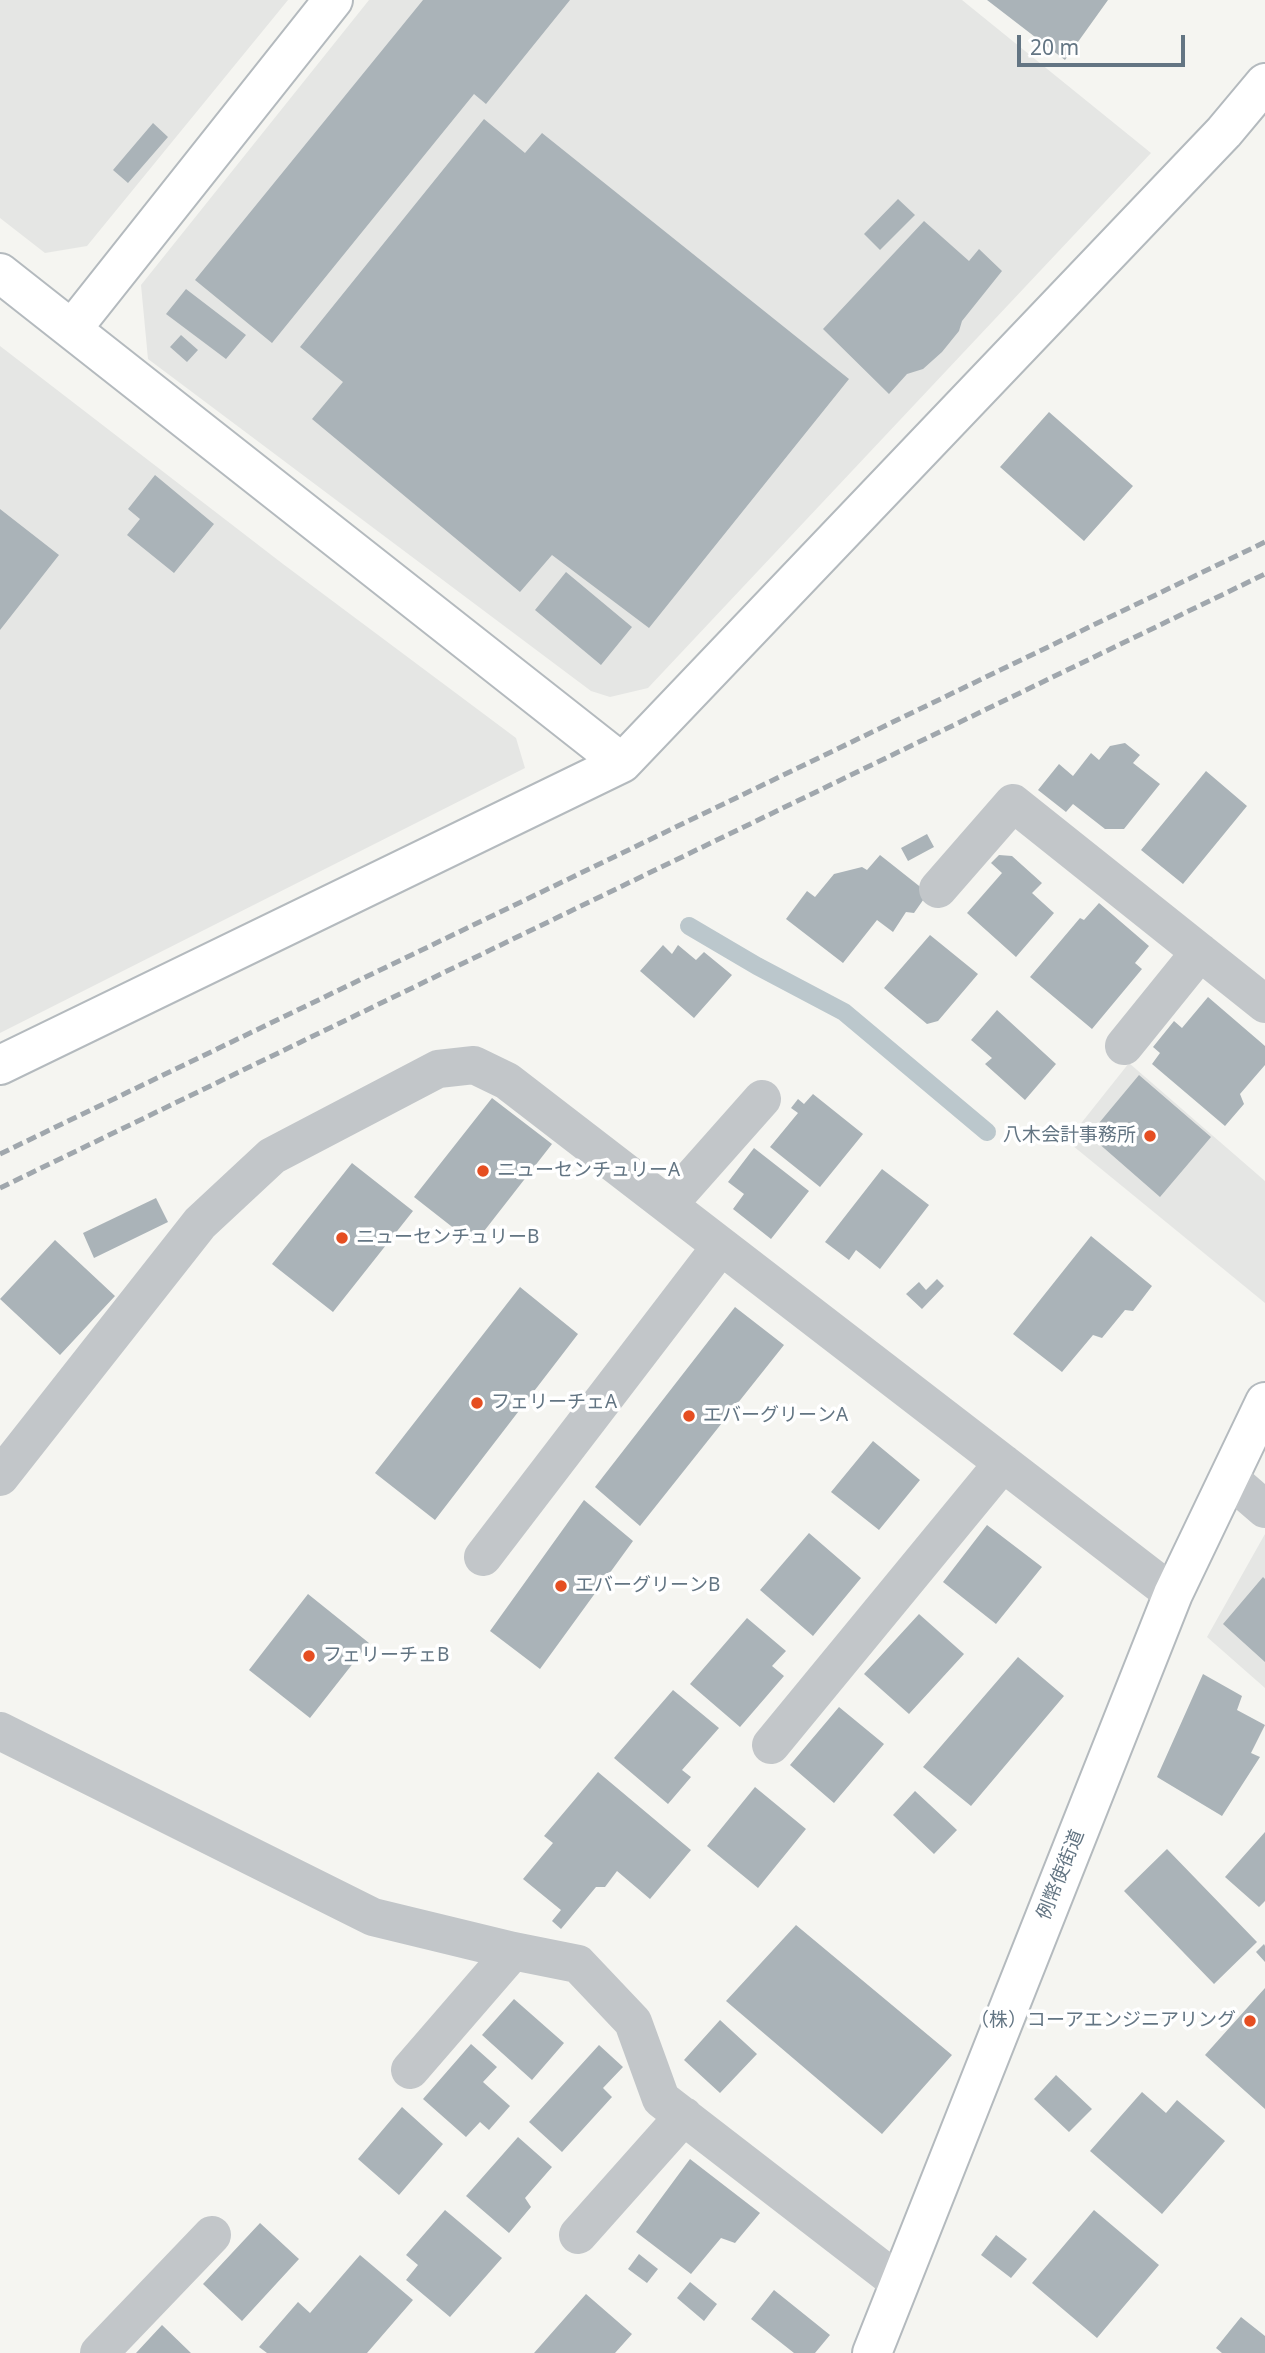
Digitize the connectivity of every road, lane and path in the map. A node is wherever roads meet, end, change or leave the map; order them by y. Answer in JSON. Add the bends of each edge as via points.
{"nodes":[{"id":1,"x":332,"y":0,"type":"edge"},
{"id":2,"x":1265,"y":83,"type":"edge"},
{"id":3,"x":0,"y":273,"type":"edge"},
{"id":4,"x":72,"y":328,"type":"junction"},
{"id":5,"x":622,"y":763,"type":"junction"},
{"id":6,"x":938,"y":889,"type":"dead end"},
{"id":7,"x":1200,"y":952,"type":"junction"},
{"id":8,"x":1265,"y":1004,"type":"edge"},
{"id":9,"x":1124,"y":1046,"type":"dead end"},
{"id":10,"x":0,"y":1065,"type":"edge"},
{"id":11,"x":762,"y":1099,"type":"dead end"},
{"id":12,"x":668,"y":1205,"type":"junction"},
{"id":13,"x":721,"y":1246,"type":"junction"},
{"id":14,"x":1265,"y":1402,"type":"edge"},
{"id":15,"x":1003,"y":1463,"type":"junction"},
{"id":16,"x":0,"y":1477,"type":"edge"},
{"id":17,"x":1229,"y":1478,"type":"junction"},
{"id":18,"x":1265,"y":1509,"type":"edge"},
{"id":19,"x":483,"y":1557,"type":"dead end"},
{"id":20,"x":1173,"y":1594,"type":"junction"},
{"id":21,"x":6,"y":1743,"type":"edge"},
{"id":22,"x":771,"y":1745,"type":"dead end"},
{"id":23,"x":513,"y":1951,"type":"junction"},
{"id":24,"x":410,"y":2070,"type":"dead end"},
{"id":25,"x":684,"y":2116,"type":"junction"},
{"id":26,"x":212,"y":2235,"type":"dead end"},
{"id":27,"x":578,"y":2235,"type":"dead end"},
{"id":28,"x":898,"y":2282,"type":"junction"},
{"id":29,"x":99,"y":2353,"type":"edge"},
{"id":30,"x":872,"y":2353,"type":"edge"}],
"edges":[{"from":1,"to":4,"type":"street"},
{"from":2,"to":5,"type":"street","via":[[1224,132]]},
{"from":3,"to":4,"type":"street"},
{"from":4,"to":5,"type":"street"},
{"from":5,"to":10,"type":"street"},
{"from":6,"to":7,"type":"street","via":[[1013,803]]},
{"from":7,"to":8,"type":"street"},
{"from":7,"to":9,"type":"street"},
{"from":11,"to":12,"type":"street"},
{"from":12,"to":13,"type":"street"},
{"from":12,"to":16,"type":"street","via":[[507,1081],[474,1065],[438,1069],[272,1156],[236,1189],[200,1223]]},
{"from":13,"to":15,"type":"street"},
{"from":13,"to":19,"type":"street"},
{"from":14,"to":17,"type":"street","name":"例幣使街道"},
{"from":15,"to":20,"type":"street"},
{"from":15,"to":22,"type":"street"},
{"from":17,"to":18,"type":"street"},
{"from":17,"to":20,"type":"street","name":"例幣使街道"},
{"from":20,"to":28,"type":"street","name":"例幣使街道"},
{"from":21,"to":23,"type":"street","via":[[373,1917]]},
{"from":23,"to":24,"type":"street"},
{"from":23,"to":25,"type":"street","via":[[578,1964],[633,2022],[661,2099]]},
{"from":25,"to":27,"type":"street"},
{"from":25,"to":28,"type":"street"},
{"from":26,"to":29,"type":"street"},
{"from":28,"to":30,"type":"street","name":"例幣使街道"}]}
